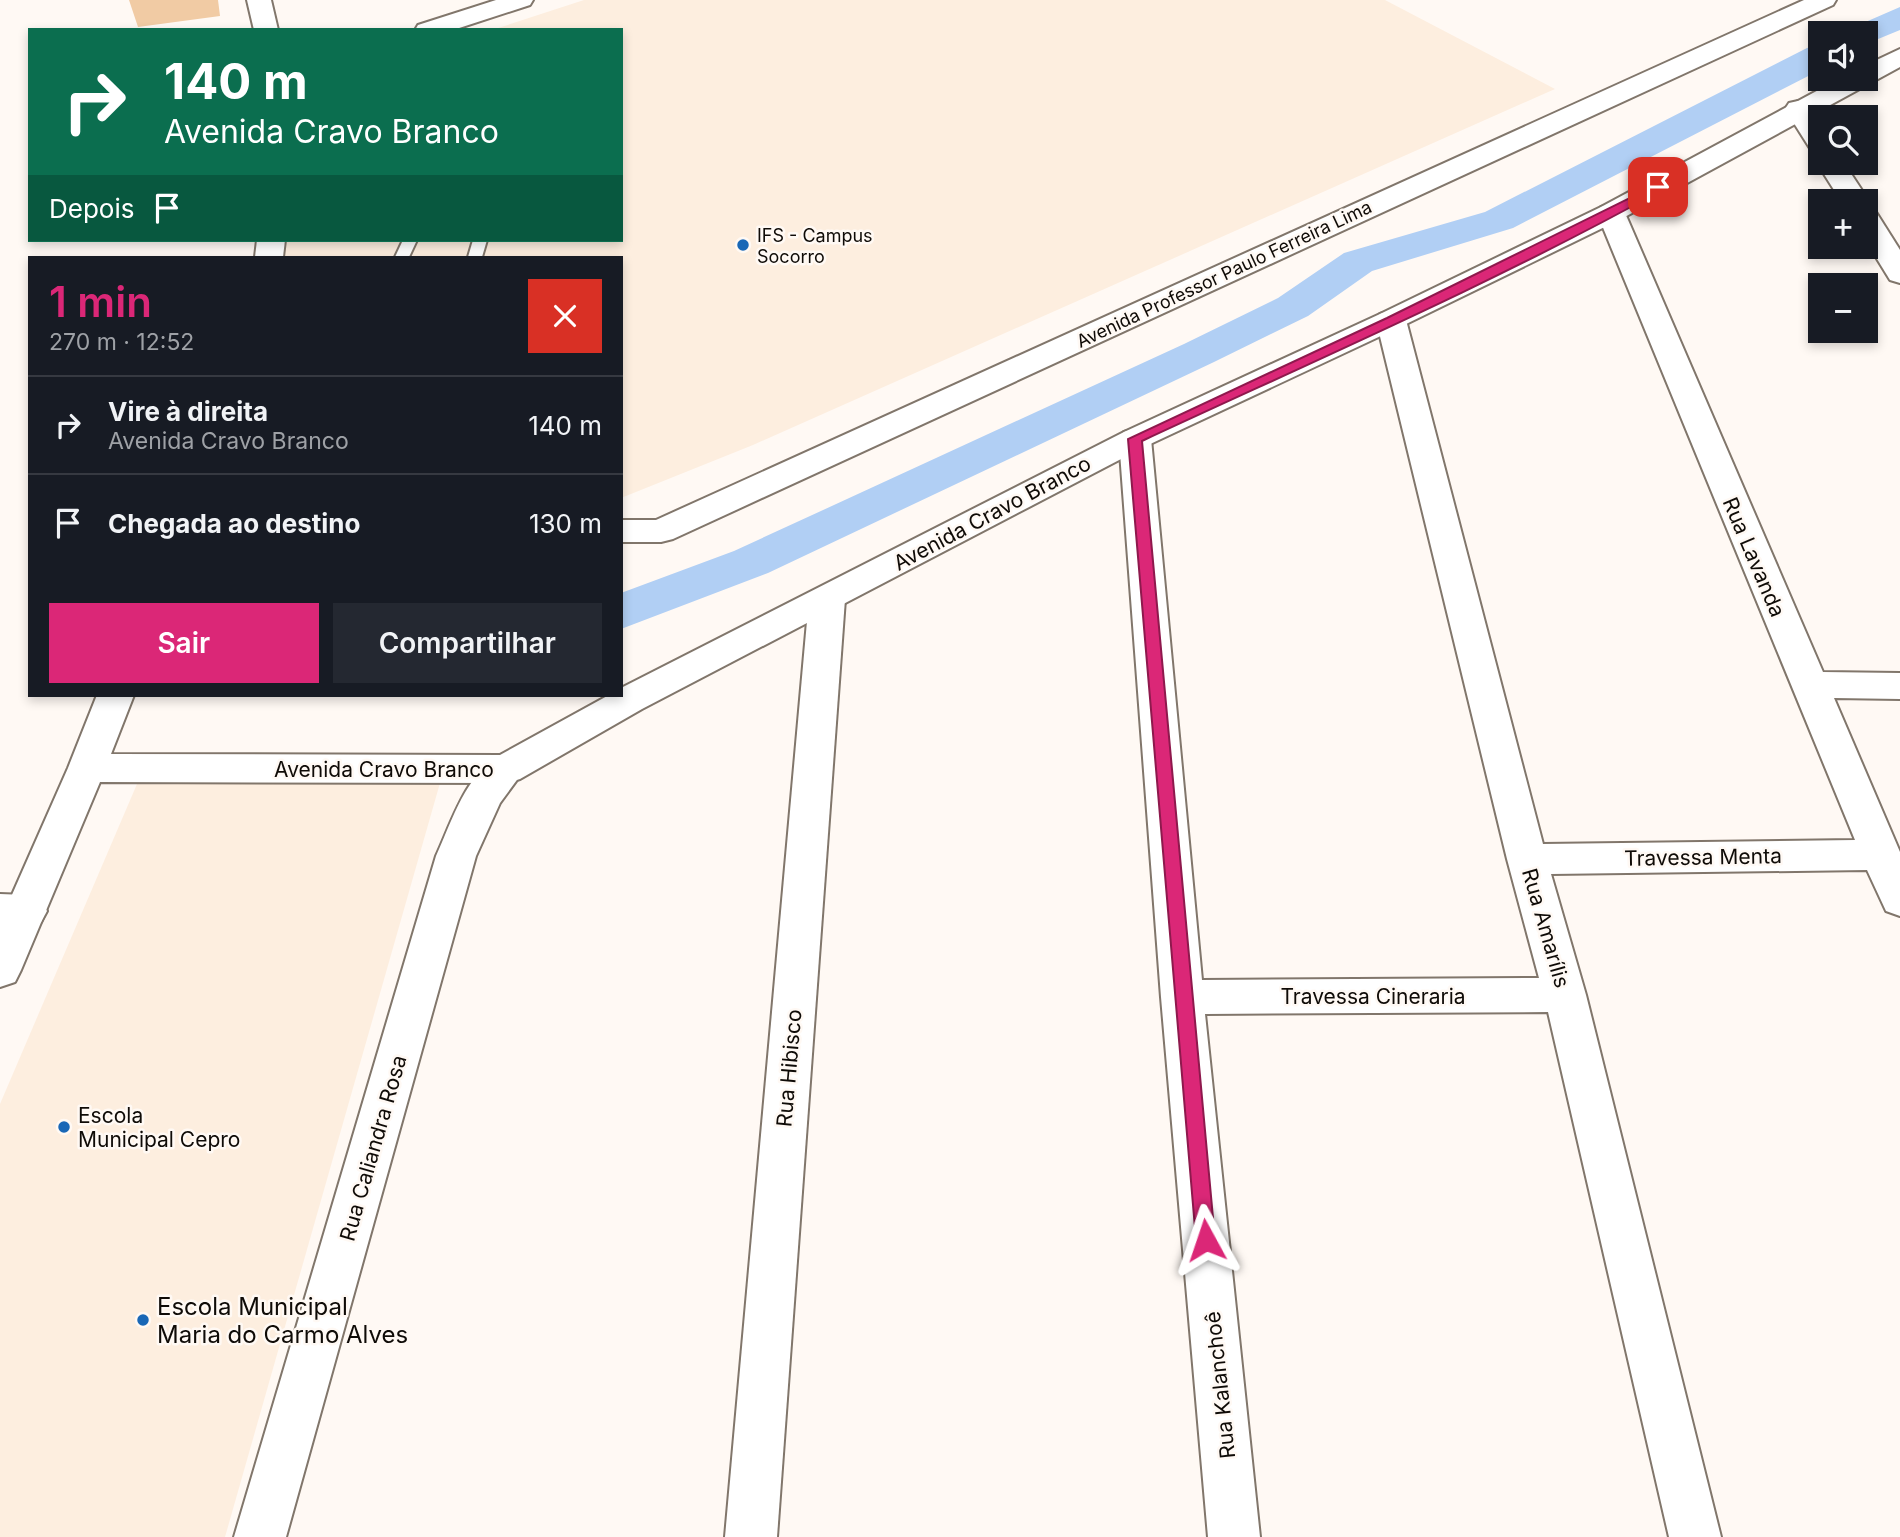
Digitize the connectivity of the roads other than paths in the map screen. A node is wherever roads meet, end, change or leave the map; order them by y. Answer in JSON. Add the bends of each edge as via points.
{"nodes":[{"id":1,"x":259,"y":0,"type":"edge"},
{"id":2,"x":521,"y":0,"type":"edge"},
{"id":3,"x":1824,"y":0,"type":"edge"},
{"id":4,"x":266,"y":28,"type":"edge"},
{"id":5,"x":433,"y":28,"type":"edge"},
{"id":6,"x":1900,"y":57,"type":"edge"},
{"id":7,"x":1878,"y":69,"type":"edge"},
{"id":8,"x":1834,"y":91,"type":"edge"},
{"id":9,"x":1798,"y":109,"type":"junction"},
{"id":10,"x":1808,"y":125,"type":"edge"},
{"id":11,"x":1611,"y":213,"type":"junction"},
{"id":12,"x":1878,"y":238,"type":"edge"},
{"id":13,"x":1900,"y":274,"type":"edge"},
{"id":14,"x":1391,"y":320,"type":"junction"},
{"id":15,"x":1135,"y":439,"type":"junction"},
{"id":16,"x":623,"y":531,"type":"edge"},
{"id":17,"x":827,"y":599,"type":"junction"},
{"id":18,"x":1808,"y":685,"type":"junction"},
{"id":19,"x":1900,"y":685,"type":"edge"},
{"id":20,"x":115,"y":697,"type":"edge"},
{"id":21,"x":87,"y":768,"type":"junction"},
{"id":22,"x":506,"y":769,"type":"junction"},
{"id":23,"x":1880,"y":855,"type":"junction"},
{"id":24,"x":1527,"y":859,"type":"junction"},
{"id":25,"x":1900,"y":900,"type":"edge"},
{"id":26,"x":13,"y":910,"type":"edge"},
{"id":27,"x":0,"y":970,"type":"edge"},
{"id":28,"x":1565,"y":995,"type":"junction"},
{"id":29,"x":1182,"y":997,"type":"junction"},
{"id":30,"x":260,"y":1537,"type":"edge"},
{"id":31,"x":751,"y":1537,"type":"edge"},
{"id":32,"x":1234,"y":1537,"type":"edge"},
{"id":33,"x":1695,"y":1537,"type":"edge"}],
"edges":[{"from":1,"to":4,"type":"street"},
{"from":2,"to":5,"type":"street"},
{"from":3,"to":16,"type":"street","name":"Avenida Professor Paulo Ferreira Lima","via":[[661,531]]},
{"from":6,"to":7,"type":"street"},
{"from":8,"to":9,"type":"street","name":"Avenida Cravo Branco"},
{"from":9,"to":10,"type":"street"},
{"from":9,"to":11,"type":"street","name":"Avenida Cravo Branco"},
{"from":11,"to":14,"type":"street","name":"Avenida Cravo Branco"},
{"from":11,"to":18,"type":"street","name":"Rua Lavanda"},
{"from":12,"to":13,"type":"street"},
{"from":14,"to":15,"type":"street","name":"Avenida Cravo Branco"},
{"from":14,"to":24,"type":"street","name":"Rua Amarílis"},
{"from":15,"to":17,"type":"street","name":"Avenida Cravo Branco"},
{"from":15,"to":29,"type":"street","name":"Rua Kalanchoê"},
{"from":17,"to":22,"type":"street","name":"Avenida Cravo Branco"},
{"from":17,"to":31,"type":"street","name":"Rua Hibisco"},
{"from":18,"to":19,"type":"street"},
{"from":18,"to":23,"type":"street","name":"Rua Lavanda"},
{"from":20,"to":21,"type":"street"},
{"from":21,"to":22,"type":"street","name":"Avenida Cravo Branco"},
{"from":21,"to":26,"type":"street"},
{"from":22,"to":30,"type":"street","name":"Rua Caliandra Rosa","via":[[483,796],[456,856]]},
{"from":23,"to":24,"type":"street","name":"Travessa Menta"},
{"from":23,"to":25,"type":"street","name":"Rua Lavanda"},
{"from":24,"to":28,"type":"street","name":"Rua Amarílis"},
{"from":26,"to":27,"type":"street"},
{"from":28,"to":29,"type":"street","name":"Travessa Cineraria"},
{"from":28,"to":33,"type":"street","name":"Rua Amarílis"},
{"from":29,"to":32,"type":"street","name":"Rua Kalanchoê"}]}
